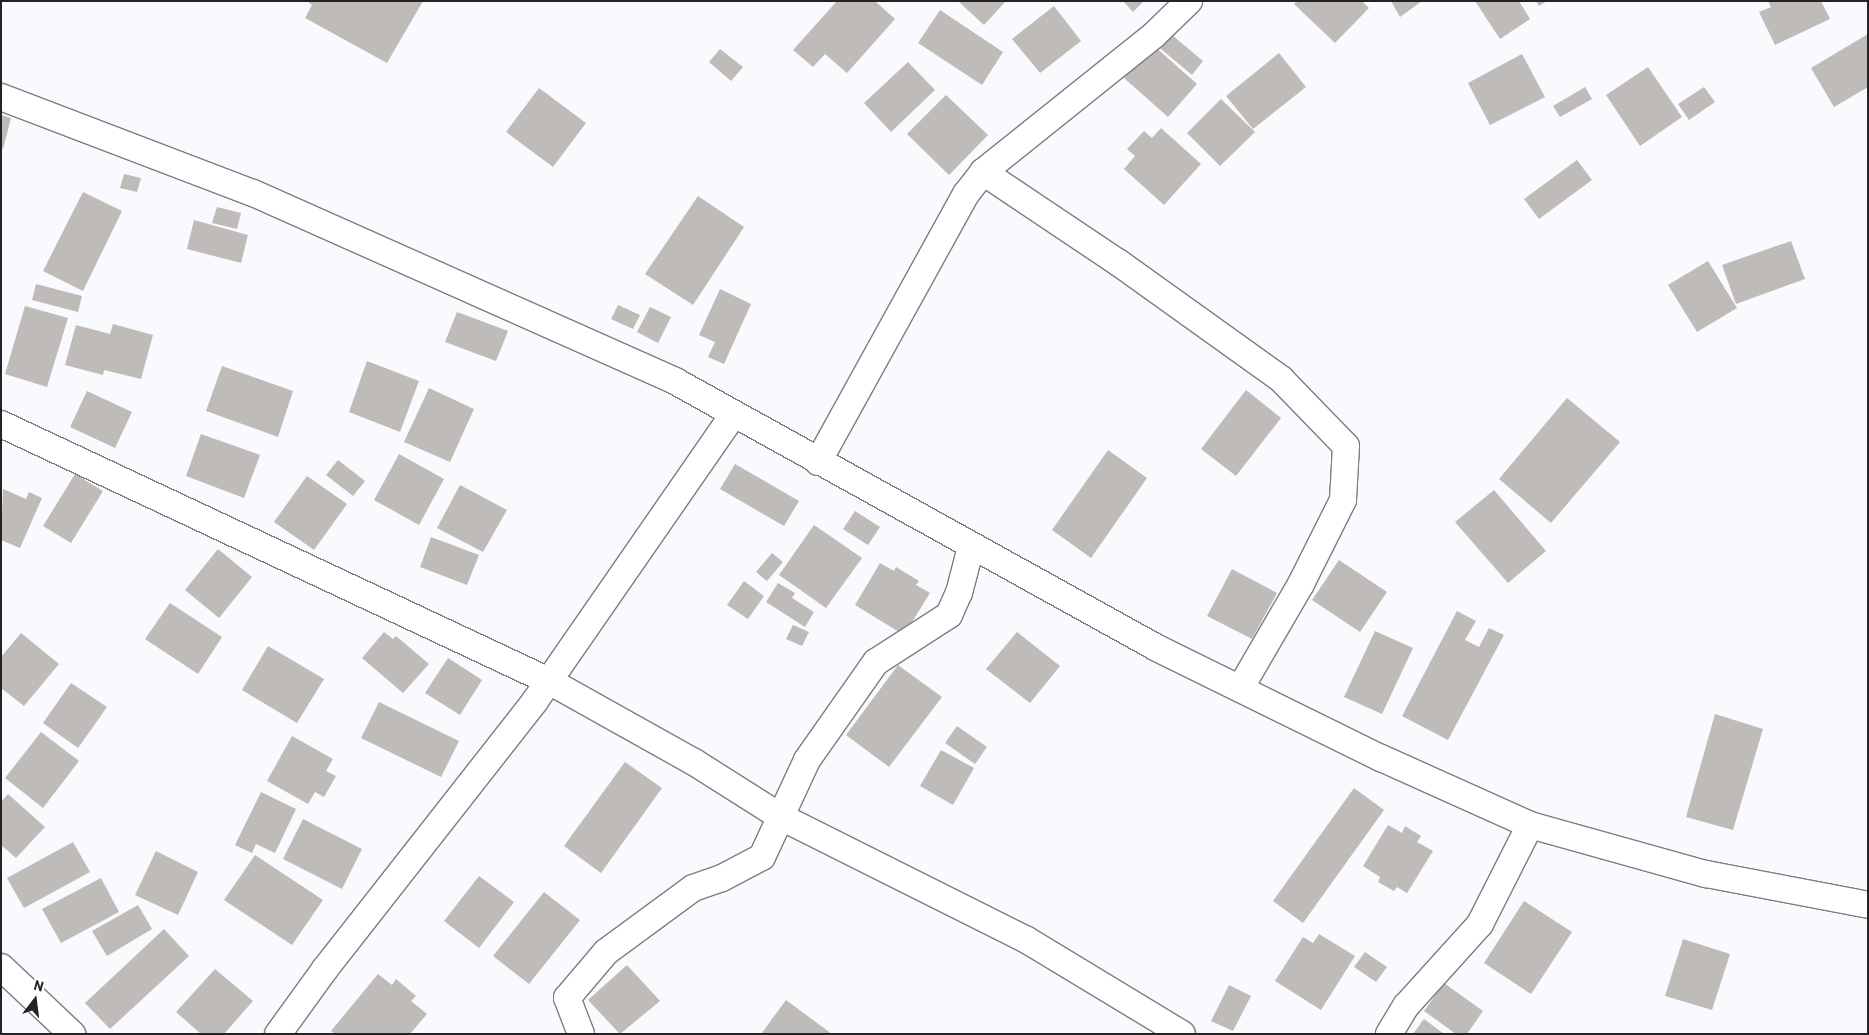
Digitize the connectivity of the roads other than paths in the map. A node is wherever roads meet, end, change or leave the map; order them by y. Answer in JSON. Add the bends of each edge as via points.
{"nodes":[{"id":1,"x":1189,"y":1,"type":"edge"},
{"id":2,"x":1,"y":96,"type":"edge"},
{"id":3,"x":982,"y":172,"type":"junction"},
{"id":4,"x":734,"y":414,"type":"junction"},
{"id":5,"x":1,"y":424,"type":"edge"},
{"id":6,"x":818,"y":462,"type":"junction"},
{"id":7,"x":971,"y":546,"type":"junction"},
{"id":8,"x":549,"y":681,"type":"junction"},
{"id":9,"x":1240,"y":689,"type":"junction"},
{"id":10,"x":781,"y":817,"type":"junction"},
{"id":11,"x":1530,"y":825,"type":"junction"},
{"id":12,"x":1868,"y":905,"type":"edge"},
{"id":13,"x":1,"y":967,"type":"edge"},
{"id":14,"x":72,"y":1034,"type":"edge"},
{"id":15,"x":278,"y":1034,"type":"edge"},
{"id":16,"x":581,"y":1034,"type":"edge"},
{"id":17,"x":1182,"y":1034,"type":"edge"},
{"id":18,"x":1389,"y":1034,"type":"edge"}],
"edges":[{"from":1,"to":3,"type":"street","via":[[1154,35]]},
{"from":2,"to":4,"type":"street","via":[[253,193],[675,381]]},
{"from":3,"to":6,"type":"street","via":[[966,194]]},
{"from":3,"to":9,"type":"street","via":[[1119,262],[1281,379],[1346,446],[1343,500],[1301,584]]},
{"from":4,"to":6,"type":"street"},
{"from":4,"to":8,"type":"street"},
{"from":5,"to":8,"type":"street"},
{"from":6,"to":7,"type":"street"},
{"from":7,"to":9,"type":"street","via":[[1157,648]]},
{"from":7,"to":10,"type":"street","via":[[959,594],[949,615],[876,662],[807,760]]},
{"from":8,"to":10,"type":"street","via":[[694,762]]},
{"from":8,"to":15,"type":"street"},
{"from":9,"to":11,"type":"street","via":[[1381,758]]},
{"from":10,"to":16,"type":"street","via":[[762,857],[722,878],[693,888],[606,952],[567,998]]},
{"from":10,"to":17,"type":"street","via":[[1027,940]]},
{"from":11,"to":12,"type":"street","via":[[1706,874]]},
{"from":11,"to":18,"type":"street","via":[[1480,924],[1406,1006]]},
{"from":13,"to":14,"type":"street"}]}
